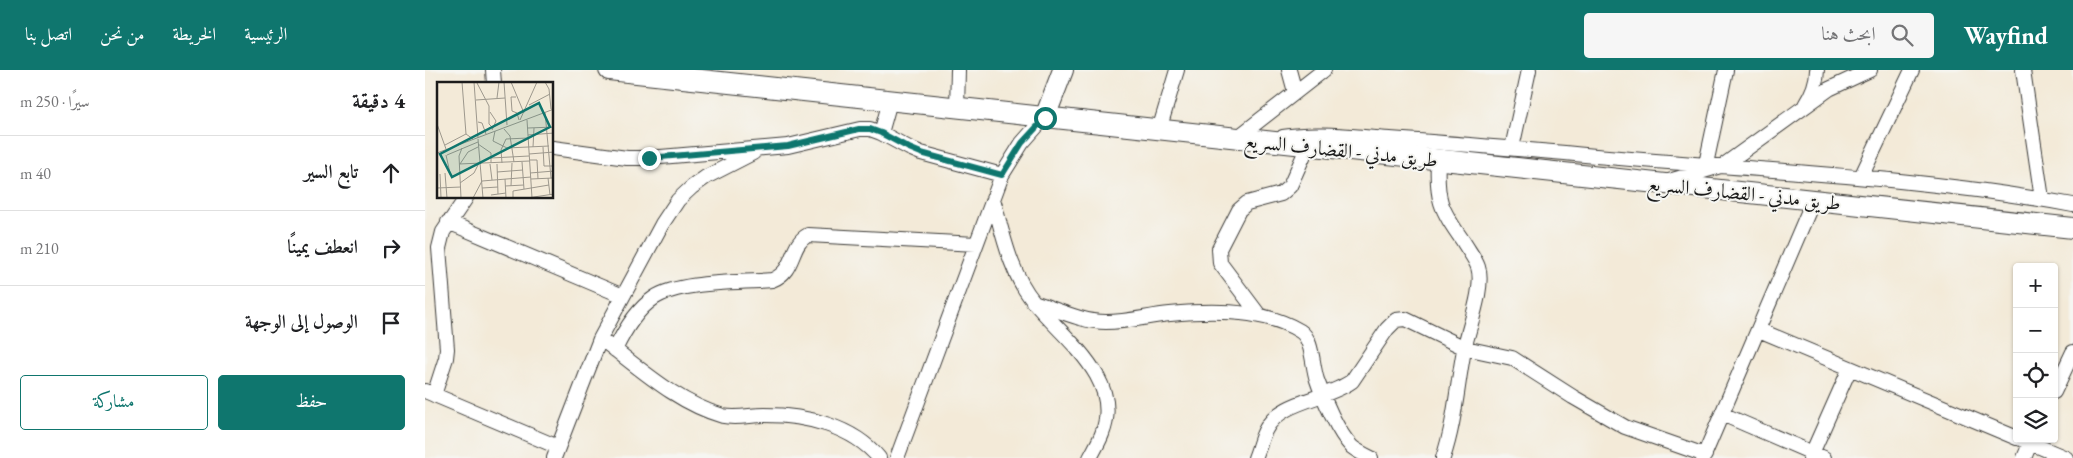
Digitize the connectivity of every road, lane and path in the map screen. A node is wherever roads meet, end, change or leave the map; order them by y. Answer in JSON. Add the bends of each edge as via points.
{"nodes":[{"id":1,"x":609,"y":70,"type":"edge"},
{"id":2,"x":958,"y":70,"type":"edge"},
{"id":3,"x":1063,"y":70,"type":"edge"},
{"id":4,"x":1177,"y":70,"type":"edge"},
{"id":5,"x":1289,"y":70,"type":"edge"},
{"id":6,"x":1324,"y":70,"type":"edge"},
{"id":7,"x":1529,"y":70,"type":"edge"},
{"id":8,"x":1726,"y":70,"type":"edge"},
{"id":9,"x":1817,"y":70,"type":"edge"},
{"id":10,"x":1870,"y":70,"type":"edge"},
{"id":11,"x":1912,"y":70,"type":"edge"},
{"id":12,"x":2023,"y":70,"type":"edge"},
{"id":13,"x":1295,"y":92,"type":"junction"},
{"id":14,"x":889,"y":101,"type":"junction"},
{"id":15,"x":957,"y":108,"type":"junction"},
{"id":16,"x":1803,"y":108,"type":"junction"},
{"id":17,"x":1045,"y":118,"type":"junction"},
{"id":18,"x":1159,"y":130,"type":"junction"},
{"id":19,"x":881,"y":133,"type":"junction"},
{"id":20,"x":1237,"y":138,"type":"junction"},
{"id":21,"x":1257,"y":141,"type":"junction"},
{"id":22,"x":1308,"y":146,"type":"junction"},
{"id":23,"x":554,"y":148,"type":"edge"},
{"id":24,"x":1512,"y":148,"type":"junction"},
{"id":25,"x":760,"y":150,"type":"junction"},
{"id":26,"x":1438,"y":160,"type":"junction"},
{"id":27,"x":1706,"y":164,"type":"junction"},
{"id":28,"x":1724,"y":165,"type":"junction"},
{"id":29,"x":1002,"y":175,"type":"junction"},
{"id":30,"x":1861,"y":176,"type":"junction"},
{"id":31,"x":1660,"y":184,"type":"junction"},
{"id":32,"x":465,"y":199,"type":"edge"},
{"id":33,"x":993,"y":199,"type":"junction"},
{"id":34,"x":2042,"y":199,"type":"junction"},
{"id":35,"x":1813,"y":200,"type":"junction"},
{"id":36,"x":2073,"y":205,"type":"edge"},
{"id":37,"x":448,"y":222,"type":"junction"},
{"id":38,"x":2073,"y":228,"type":"edge"},
{"id":39,"x":977,"y":244,"type":"junction"},
{"id":40,"x":623,"y":296,"type":"junction"},
{"id":41,"x":1033,"y":302,"type":"junction"},
{"id":42,"x":1259,"y":315,"type":"junction"},
{"id":43,"x":1759,"y":330,"type":"junction"},
{"id":44,"x":601,"y":339,"type":"junction"},
{"id":45,"x":1465,"y":348,"type":"junction"},
{"id":46,"x":615,"y":350,"type":"junction"},
{"id":47,"x":2073,"y":352,"type":"edge"},
{"id":48,"x":1850,"y":368,"type":"junction"},
{"id":49,"x":2058,"y":384,"type":"edge"},
{"id":50,"x":430,"y":393,"type":"edge"},
{"id":51,"x":1324,"y":396,"type":"junction"},
{"id":52,"x":1722,"y":414,"type":"junction"},
{"id":53,"x":2013,"y":436,"type":"edge"},
{"id":54,"x":2027,"y":443,"type":"edge"},
{"id":55,"x":2032,"y":443,"type":"edge"},
{"id":56,"x":556,"y":452,"type":"edge"},
{"id":57,"x":876,"y":456,"type":"edge"},
{"id":58,"x":1815,"y":456,"type":"edge"},
{"id":59,"x":1704,"y":457,"type":"edge"},
{"id":60,"x":897,"y":458,"type":"edge"},
{"id":61,"x":1090,"y":458,"type":"edge"},
{"id":62,"x":1255,"y":458,"type":"edge"},
{"id":63,"x":1371,"y":458,"type":"edge"},
{"id":64,"x":1443,"y":458,"type":"edge"},
{"id":65,"x":2024,"y":458,"type":"edge"},
{"id":66,"x":2066,"y":458,"type":"edge"}],
"edges":[{"from":1,"to":14,"type":"highway","name":"طريق مدني - القضارف السريع"},
{"from":2,"to":15,"type":"street"},
{"from":3,"to":17,"type":"highway"},
{"from":4,"to":18,"type":"street"},
{"from":5,"to":13,"type":"street"},
{"from":6,"to":13,"type":"street"},
{"from":7,"to":24,"type":"street"},
{"from":8,"to":27,"type":"street"},
{"from":9,"to":16,"type":"street","via":[[1812,94]]},
{"from":10,"to":16,"type":"street","via":[[1829,89]]},
{"from":11,"to":30,"type":"street"},
{"from":12,"to":34,"type":"street"},
{"from":13,"to":20,"type":"street"},
{"from":14,"to":15,"type":"highway","name":"طريق مدني - القضارف السريع"},
{"from":14,"to":19,"type":"street"},
{"from":15,"to":17,"type":"highway","name":"طريق مدني - القضارف السريع"},
{"from":16,"to":28,"type":"street"},
{"from":17,"to":18,"type":"highway","name":"طريق مدني - القضارف السريع"},
{"from":17,"to":29,"type":"street","via":[[1022,143]]},
{"from":18,"to":20,"type":"highway","name":"طريق مدني - القضارف السريع"},
{"from":19,"to":25,"type":"street","via":[[859,129]]},
{"from":19,"to":29,"type":"street","via":[[921,153]]},
{"from":20,"to":21,"type":"highway","name":"طريق مدني - القضارف السريع"},
{"from":21,"to":22,"type":"highway","name":"طريق مدني - القضارف السريع"},
{"from":21,"to":24,"type":"street","via":[[1327,134]]},
{"from":22,"to":26,"type":"highway","name":"طريق مدني - القضارف السريع"},
{"from":22,"to":42,"type":"street","via":[[1291,186],[1281,194],[1247,203],[1239,210],[1219,249],[1220,263]]},
{"from":23,"to":25,"type":"street","via":[[627,158]]},
{"from":24,"to":27,"type":"street"},
{"from":25,"to":40,"type":"street","via":[[706,177],[678,200]]},
{"from":26,"to":31,"type":"highway","name":"طريق مدني - القضارف السريع"},
{"from":26,"to":45,"type":"street","via":[[1440,202],[1479,269],[1476,303]]},
{"from":27,"to":28,"type":"street"},
{"from":28,"to":30,"type":"street"},
{"from":28,"to":31,"type":"street"},
{"from":29,"to":33,"type":"street"},
{"from":30,"to":34,"type":"street"},
{"from":31,"to":35,"type":"highway","name":"طريق مدني - القضارف السريع"},
{"from":32,"to":37,"type":"street"},
{"from":33,"to":39,"type":"street"},
{"from":33,"to":41,"type":"street","via":[[1012,265]]},
{"from":34,"to":36,"type":"street"},
{"from":35,"to":38,"type":"highway","name":"طريق مدني - القضارف السريع"},
{"from":35,"to":43,"type":"street"},
{"from":37,"to":40,"type":"street"},
{"from":37,"to":50,"type":"street","via":[[439,248],[447,349]]},
{"from":39,"to":46,"type":"street","via":[[808,235],[803,238],[786,273],[780,277],[687,286],[653,298],[625,330]]},
{"from":39,"to":60,"type":"street"},
{"from":40,"to":44,"type":"street"},
{"from":41,"to":42,"type":"street","via":[[1107,322],[1193,312]]},
{"from":41,"to":61,"type":"street","via":[[1091,364],[1101,385],[1106,405],[1103,433]]},
{"from":42,"to":51,"type":"street","via":[[1303,332]]},
{"from":43,"to":48,"type":"street"},
{"from":43,"to":52,"type":"street"},
{"from":44,"to":46,"type":"street"},
{"from":44,"to":56,"type":"street"},
{"from":45,"to":51,"type":"street","via":[[1405,319],[1396,320],[1352,381]]},
{"from":45,"to":59,"type":"street","via":[[1512,358],[1625,427]]},
{"from":45,"to":64,"type":"street","via":[[1450,438]]},
{"from":46,"to":57,"type":"street","via":[[662,386],[711,412],[725,416],[779,415],[809,420],[849,433],[865,443]]},
{"from":47,"to":49,"type":"street"},
{"from":48,"to":53,"type":"street"},
{"from":48,"to":58,"type":"street"},
{"from":50,"to":56,"type":"street"},
{"from":51,"to":62,"type":"street","via":[[1277,414],[1266,429]]},
{"from":51,"to":63,"type":"street","via":[[1341,433],[1353,448]]},
{"from":52,"to":58,"type":"street"},
{"from":52,"to":59,"type":"street"},
{"from":54,"to":65,"type":"street"},
{"from":55,"to":66,"type":"street"}]}
